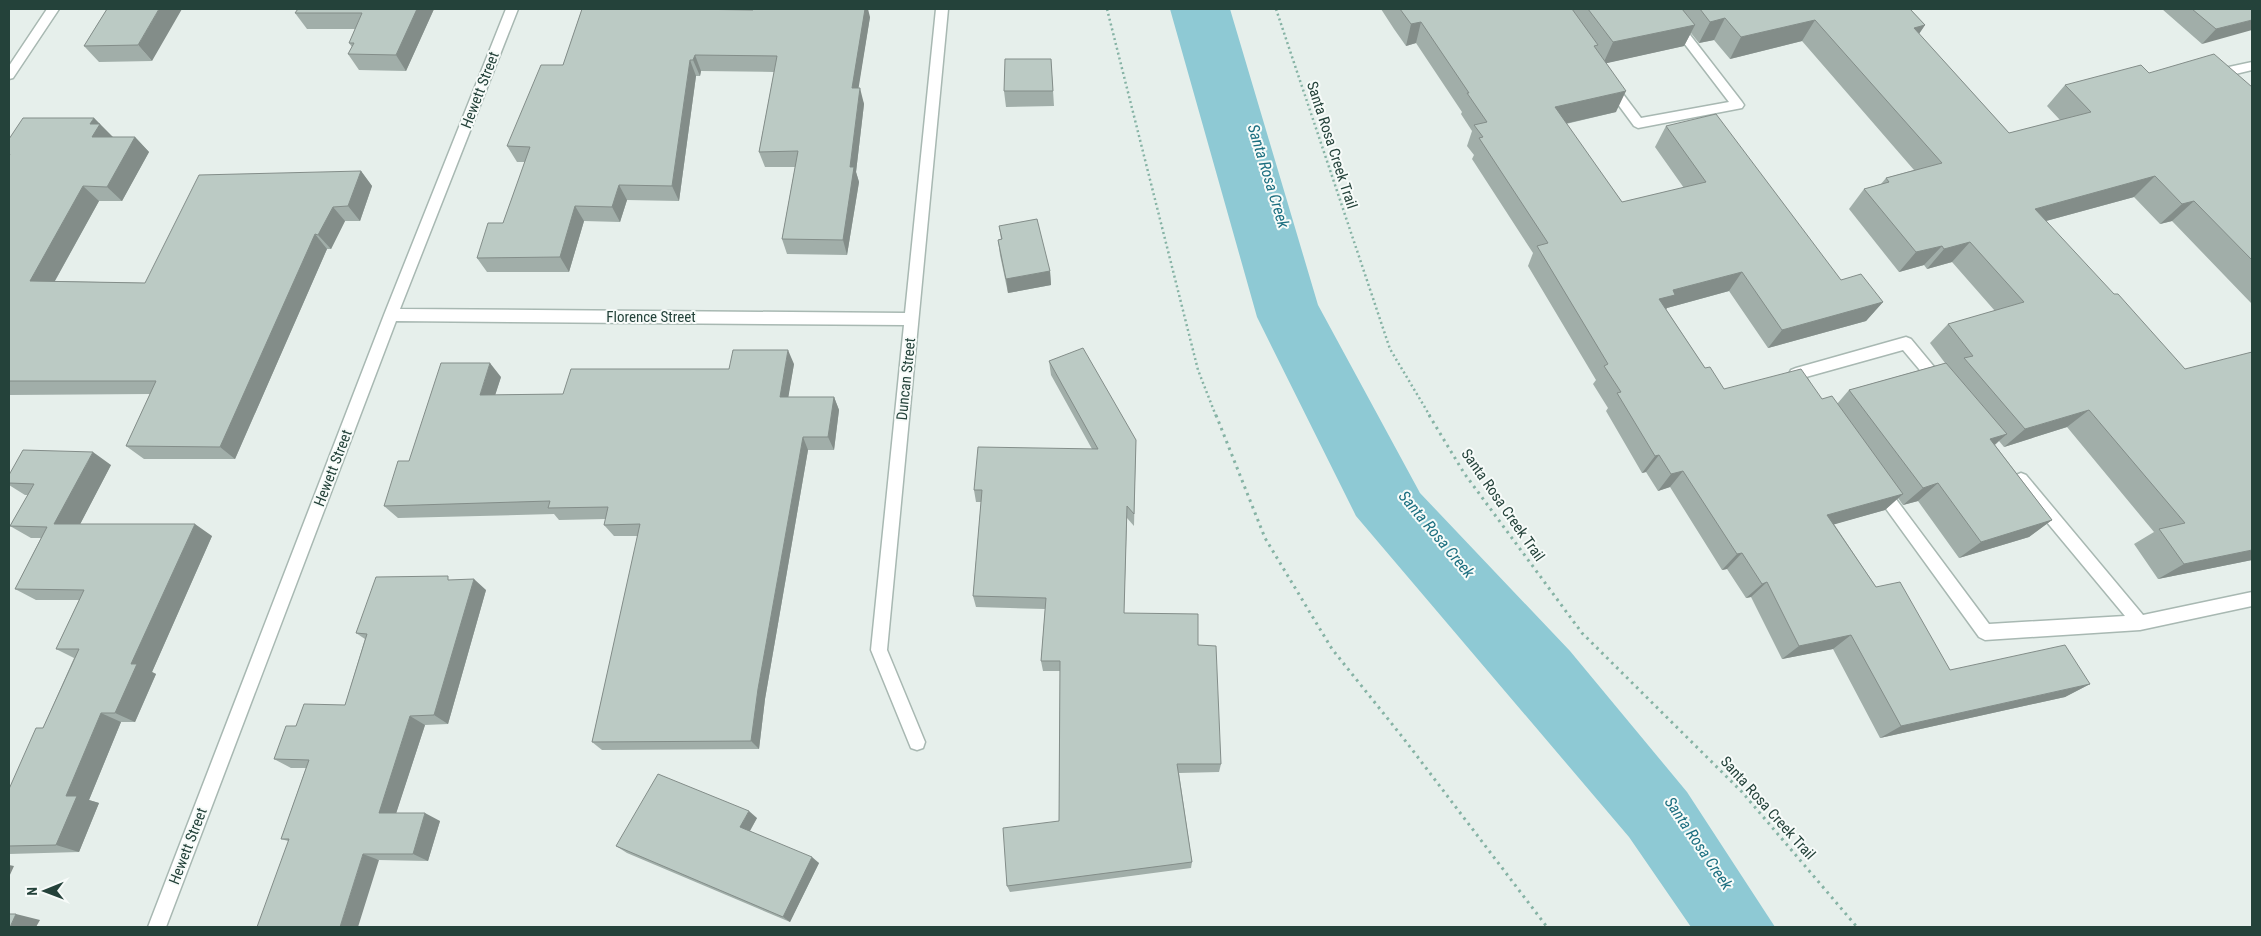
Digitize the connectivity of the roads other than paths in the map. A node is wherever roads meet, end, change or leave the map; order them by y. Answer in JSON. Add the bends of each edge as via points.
{"nodes":[{"id":1,"x":53,"y":9,"type":"edge"},
{"id":2,"x":512,"y":9,"type":"edge"},
{"id":3,"x":942,"y":9,"type":"edge"},
{"id":4,"x":1664,"y":9,"type":"edge"},
{"id":5,"x":2252,"y":66,"type":"edge"},
{"id":6,"x":9,"y":75,"type":"edge"},
{"id":7,"x":1605,"y":77,"type":"edge"},
{"id":8,"x":2230,"y":87,"type":"edge"},
{"id":9,"x":391,"y":315,"type":"junction"},
{"id":10,"x":912,"y":319,"type":"junction"},
{"id":11,"x":1950,"y":396,"type":"edge"},
{"id":12,"x":1813,"y":397,"type":"edge"},
{"id":13,"x":2013,"y":471,"type":"edge"},
{"id":14,"x":1870,"y":476,"type":"edge"},
{"id":15,"x":2252,"y":599,"type":"edge"},
{"id":16,"x":2140,"y":622,"type":"junction"},
{"id":17,"x":917,"y":742,"type":"dead end"},
{"id":18,"x":156,"y":927,"type":"edge"}],
"edges":[{"from":1,"to":6,"type":"street"},
{"from":2,"to":9,"type":"street","name":"Hewett Street"},
{"from":3,"to":10,"type":"street","name":"Duncan Street"},
{"from":4,"to":7,"type":"street","via":[[1738,104],[1638,123]]},
{"from":5,"to":8,"type":"street","via":[[2216,74]]},
{"from":9,"to":10,"type":"street","name":"Florence Street"},
{"from":9,"to":18,"type":"street","name":"Hewett Street"},
{"from":10,"to":17,"type":"street","name":"Duncan Street","via":[[879,650]]},
{"from":11,"to":12,"type":"street","via":[[1906,343],[1796,374]]},
{"from":13,"to":16,"type":"street"},
{"from":14,"to":16,"type":"street","via":[[1985,632]]},
{"from":15,"to":16,"type":"street"}]}
